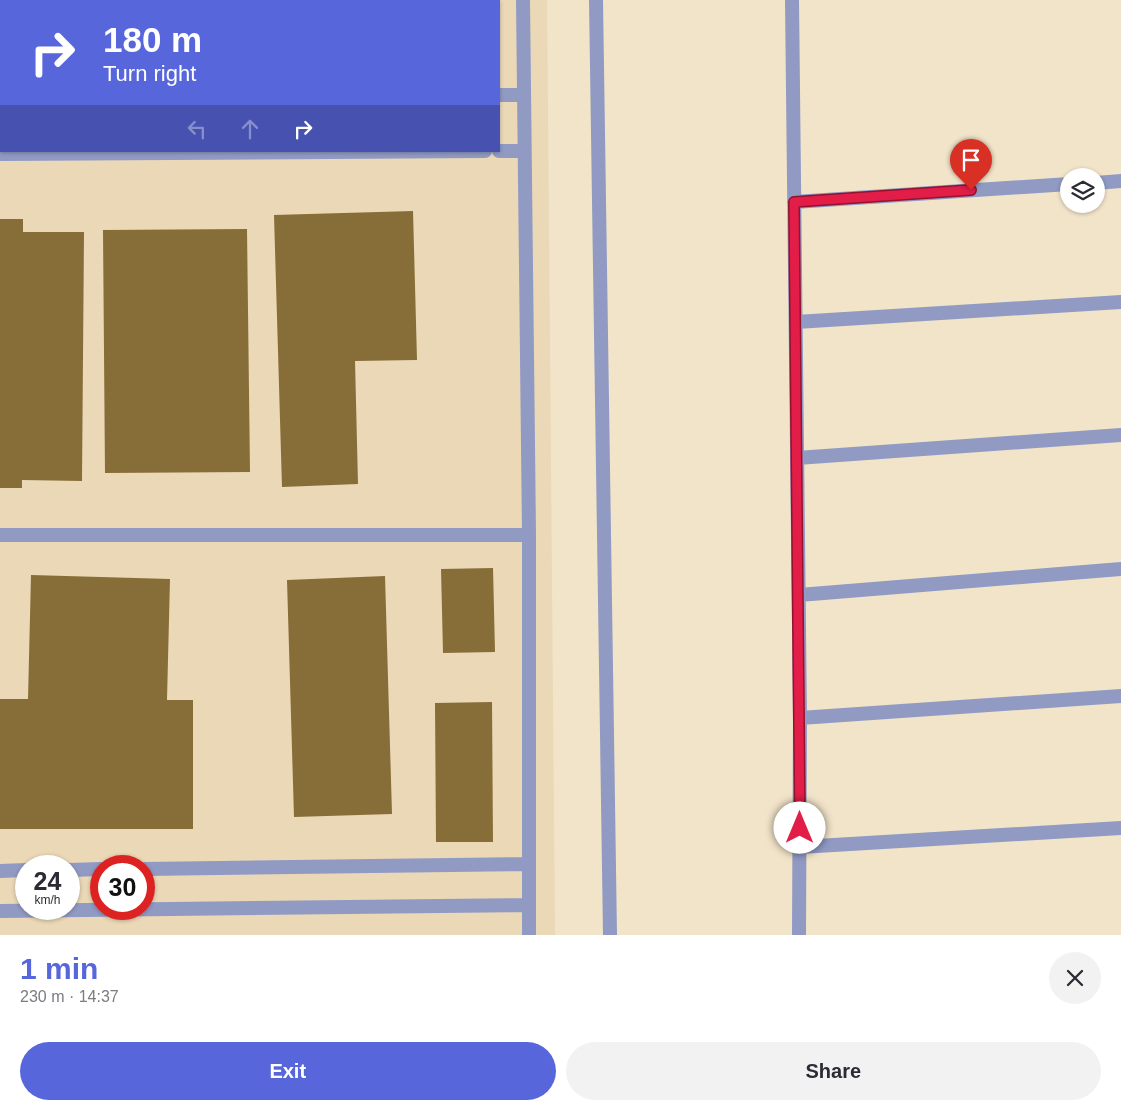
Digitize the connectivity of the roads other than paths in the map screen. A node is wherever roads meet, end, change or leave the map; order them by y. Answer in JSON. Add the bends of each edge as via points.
{"nodes":[{"id":1,"x":523,"y":0,"type":"edge"},
{"id":2,"x":596,"y":0,"type":"edge"},
{"id":3,"x":792,"y":0,"type":"edge"},
{"id":4,"x":523,"y":94,"type":"junction"},
{"id":5,"x":500,"y":95,"type":"edge"},
{"id":6,"x":500,"y":151,"type":"edge"},
{"id":7,"x":524,"y":151,"type":"junction"},
{"id":8,"x":323,"y":152,"type":"edge"},
{"id":9,"x":0,"y":154,"type":"edge"},
{"id":10,"x":1121,"y":181,"type":"edge"},
{"id":11,"x":1105,"y":182,"type":"edge"},
{"id":12,"x":1060,"y":185,"type":"edge"},
{"id":13,"x":794,"y":202,"type":"junction"},
{"id":14,"x":1121,"y":302,"type":"edge"},
{"id":15,"x":796,"y":322,"type":"junction"},
{"id":16,"x":1121,"y":435,"type":"edge"},
{"id":17,"x":797,"y":458,"type":"junction"},
{"id":18,"x":0,"y":535,"type":"edge"},
{"id":19,"x":529,"y":535,"type":"junction"},
{"id":20,"x":1121,"y":570,"type":"edge"},
{"id":21,"x":798,"y":595,"type":"junction"},
{"id":22,"x":1121,"y":696,"type":"edge"},
{"id":23,"x":800,"y":718,"type":"junction"},
{"id":24,"x":1121,"y":828,"type":"edge"},
{"id":25,"x":800,"y":847,"type":"junction"},
{"id":26,"x":529,"y":864,"type":"junction"},
{"id":27,"x":155,"y":869,"type":"edge"},
{"id":28,"x":0,"y":870,"type":"edge"},
{"id":29,"x":15,"y":870,"type":"edge"},
{"id":30,"x":529,"y":906,"type":"junction"},
{"id":31,"x":0,"y":911,"type":"edge"},
{"id":32,"x":529,"y":935,"type":"edge"},
{"id":33,"x":610,"y":935,"type":"edge"},
{"id":34,"x":799,"y":935,"type":"edge"}],
"edges":[{"from":1,"to":4,"type":"street"},
{"from":2,"to":33,"type":"street"},
{"from":3,"to":13,"type":"street"},
{"from":4,"to":5,"type":"street"},
{"from":4,"to":7,"type":"street"},
{"from":6,"to":7,"type":"street"},
{"from":7,"to":19,"type":"street"},
{"from":8,"to":9,"type":"street"},
{"from":10,"to":11,"type":"street"},
{"from":12,"to":13,"type":"street"},
{"from":13,"to":15,"type":"street"},
{"from":14,"to":15,"type":"street"},
{"from":15,"to":17,"type":"street"},
{"from":16,"to":17,"type":"street"},
{"from":17,"to":21,"type":"street"},
{"from":18,"to":19,"type":"street"},
{"from":19,"to":26,"type":"street"},
{"from":20,"to":21,"type":"street"},
{"from":21,"to":23,"type":"street"},
{"from":22,"to":23,"type":"street"},
{"from":23,"to":25,"type":"street"},
{"from":24,"to":25,"type":"street"},
{"from":25,"to":34,"type":"street"},
{"from":26,"to":27,"type":"street"},
{"from":26,"to":30,"type":"street"},
{"from":28,"to":29,"type":"street"},
{"from":30,"to":31,"type":"street"},
{"from":30,"to":32,"type":"street"}]}
